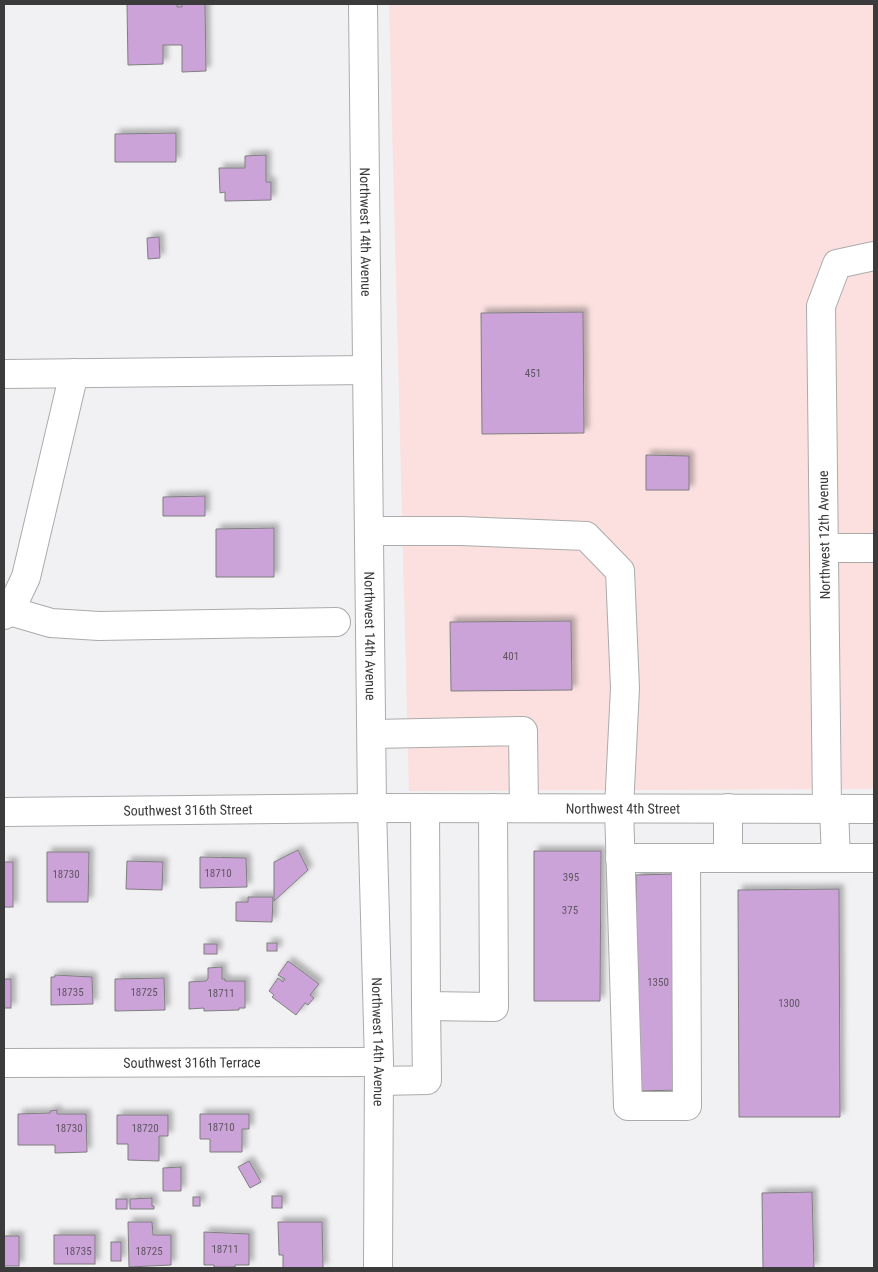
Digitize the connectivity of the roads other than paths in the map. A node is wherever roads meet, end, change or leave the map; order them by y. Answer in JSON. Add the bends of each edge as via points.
{"nodes":[{"id":1,"x":363,"y":4,"type":"edge"},
{"id":2,"x":874,"y":256,"type":"edge"},
{"id":3,"x":367,"y":370,"type":"junction"},
{"id":4,"x":74,"y":373,"type":"junction"},
{"id":5,"x":4,"y":374,"type":"edge"},
{"id":6,"x":369,"y":531,"type":"junction"},
{"id":7,"x":824,"y":548,"type":"junction"},
{"id":8,"x":874,"y":548,"type":"edge"},
{"id":9,"x":7,"y":613,"type":"edge"},
{"id":10,"x":336,"y":622,"type":"dead end"},
{"id":11,"x":372,"y":734,"type":"junction"},
{"id":12,"x":372,"y":808,"type":"junction"},
{"id":13,"x":424,"y":808,"type":"junction"},
{"id":14,"x":493,"y":808,"type":"junction"},
{"id":15,"x":524,"y":808,"type":"junction"},
{"id":16,"x":619,"y":808,"type":"junction"},
{"id":17,"x":728,"y":808,"type":"junction"},
{"id":18,"x":831,"y":809,"type":"junction"},
{"id":19,"x":874,"y":809,"type":"edge"},
{"id":20,"x":4,"y":812,"type":"edge"},
{"id":21,"x":620,"y":858,"type":"junction"},
{"id":22,"x":686,"y":858,"type":"junction"},
{"id":23,"x":728,"y":858,"type":"junction"},
{"id":24,"x":836,"y":858,"type":"junction"},
{"id":25,"x":874,"y":858,"type":"edge"},
{"id":26,"x":426,"y":1006,"type":"junction"},
{"id":27,"x":4,"y":1063,"type":"edge"},
{"id":28,"x":379,"y":1071,"type":"junction"},
{"id":29,"x":378,"y":1268,"type":"edge"}],
"edges":[{"from":1,"to":3,"type":"street","name":"Northwest 14th Avenue"},
{"from":2,"to":7,"type":"street","name":"Northwest 12th Avenue","via":[[837,264],[821,306]]},
{"from":3,"to":4,"type":"street"},
{"from":3,"to":6,"type":"street","name":"Northwest 14th Avenue"},
{"from":4,"to":5,"type":"street"},
{"from":4,"to":9,"type":"street","via":[[26,577]]},
{"from":6,"to":11,"type":"street","name":"Northwest 14th Avenue"},
{"from":6,"to":16,"type":"street","via":[[586,536],[620,571],[625,688]]},
{"from":7,"to":8,"type":"street"},
{"from":7,"to":18,"type":"street","name":"Northwest 12th Avenue"},
{"from":9,"to":10,"type":"street","via":[[52,623],[99,626]]},
{"from":11,"to":12,"type":"street","name":"Northwest 14th Avenue"},
{"from":11,"to":15,"type":"street","via":[[523,731]]},
{"from":12,"to":13,"type":"street","name":"Northwest 4th Street"},
{"from":12,"to":20,"type":"street","name":"Southwest 316th Street"},
{"from":12,"to":28,"type":"street","name":"Northwest 14th Avenue"},
{"from":13,"to":14,"type":"street","name":"Northwest 4th Street"},
{"from":13,"to":26,"type":"street"},
{"from":14,"to":15,"type":"street","name":"Northwest 4th Street"},
{"from":14,"to":26,"type":"street","via":[[494,1006]]},
{"from":15,"to":16,"type":"street","name":"Northwest 4th Street"},
{"from":16,"to":17,"type":"street","name":"Northwest 4th Street"},
{"from":16,"to":21,"type":"street"},
{"from":17,"to":18,"type":"street","name":"Northwest 4th Street"},
{"from":17,"to":23,"type":"street"},
{"from":18,"to":19,"type":"street","name":"Northwest 4th Street"},
{"from":18,"to":24,"type":"street","name":"Northwest 12th Avenue"},
{"from":21,"to":22,"type":"street"},
{"from":21,"to":22,"type":"street","via":[[628,1106],[687,1106]]},
{"from":22,"to":23,"type":"street"},
{"from":23,"to":24,"type":"street"},
{"from":24,"to":25,"type":"street"},
{"from":26,"to":28,"type":"street","name":"Southwest 316th Terrace","via":[[427,1080]]},
{"from":27,"to":28,"type":"street","name":"Southwest 316th Terrace"},
{"from":28,"to":29,"type":"street","name":"Northwest 14th Avenue"}]}
